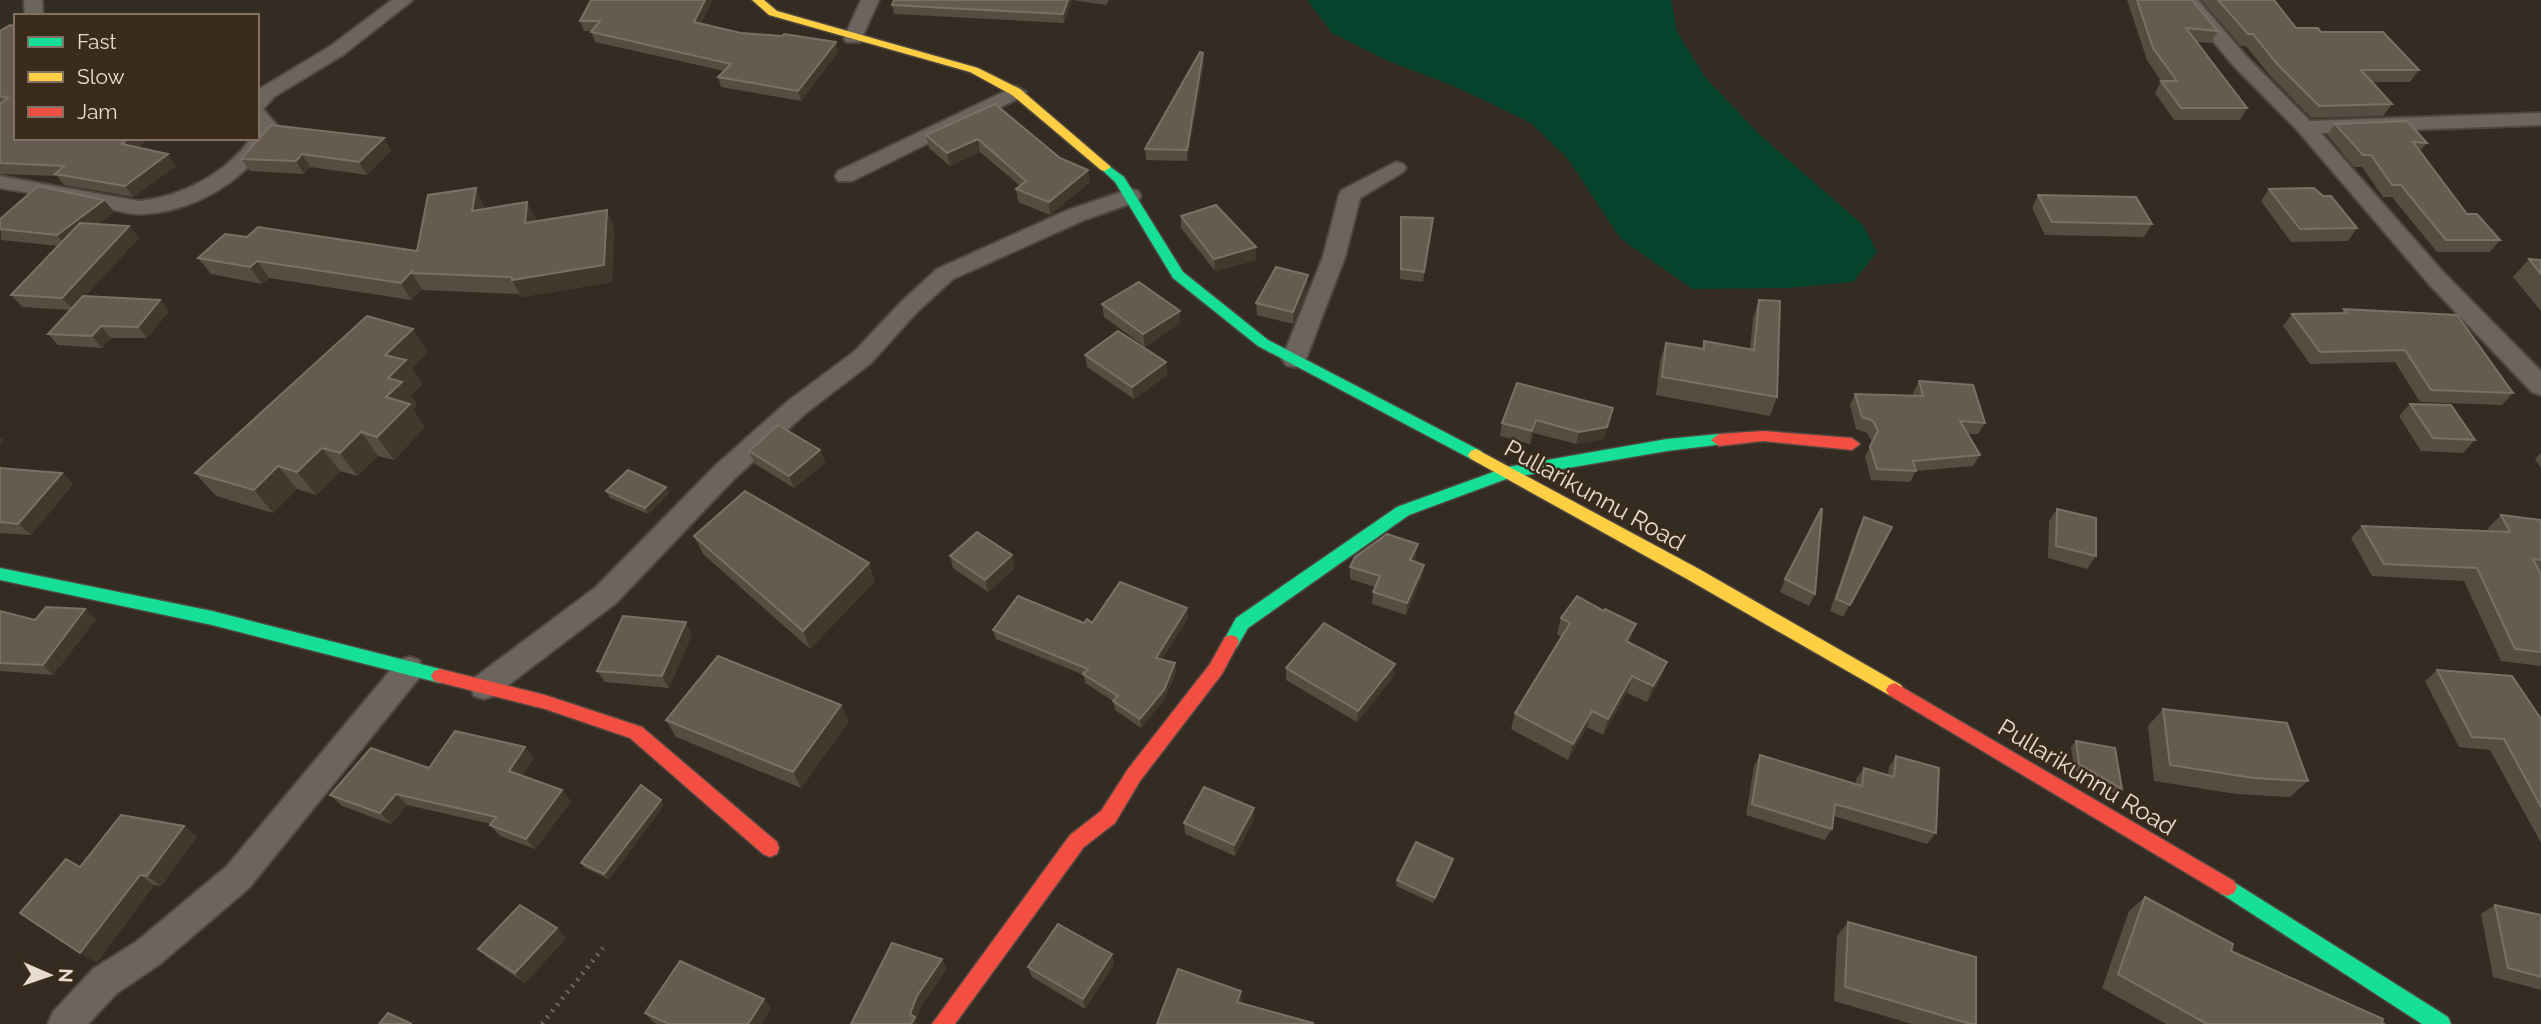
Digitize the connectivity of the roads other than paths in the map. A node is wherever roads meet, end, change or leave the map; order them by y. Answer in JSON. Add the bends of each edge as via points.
{"nodes":[{"id":1,"x":404,"y":0,"type":"edge"},
{"id":2,"x":757,"y":0,"type":"edge"},
{"id":3,"x":870,"y":0,"type":"edge"},
{"id":4,"x":2188,"y":0,"type":"edge"},
{"id":5,"x":853,"y":38,"type":"junction"},
{"id":6,"x":1016,"y":92,"type":"junction"},
{"id":7,"x":259,"y":103,"type":"edge"},
{"id":8,"x":259,"y":116,"type":"edge"},
{"id":9,"x":2541,"y":119,"type":"edge"},
{"id":10,"x":2305,"y":127,"type":"junction"},
{"id":11,"x":1396,"y":168,"type":"dead end"},
{"id":12,"x":845,"y":176,"type":"dead end"},
{"id":13,"x":0,"y":181,"type":"edge"},
{"id":14,"x":1130,"y":196,"type":"junction"},
{"id":15,"x":1294,"y":359,"type":"junction"},
{"id":16,"x":2541,"y":386,"type":"edge"},
{"id":17,"x":1852,"y":444,"type":"dead end"},
{"id":18,"x":1507,"y":472,"type":"junction"},
{"id":19,"x":0,"y":574,"type":"edge"},
{"id":20,"x":409,"y":669,"type":"junction"},
{"id":21,"x":484,"y":687,"type":"junction"},
{"id":22,"x":770,"y":848,"type":"dead end"},
{"id":23,"x":65,"y":1024,"type":"edge"},
{"id":24,"x":942,"y":1024,"type":"edge"},
{"id":25,"x":2441,"y":1024,"type":"edge"}],
"edges":[{"from":1,"to":7,"type":"street"},
{"from":2,"to":5,"type":"main road","name":"Pullarikunnu Road","via":[[773,13]]},
{"from":3,"to":5,"type":"street"},
{"from":4,"to":10,"type":"street"},
{"from":5,"to":6,"type":"main road","name":"Pullarikunnu Road","via":[[974,70]]},
{"from":6,"to":12,"type":"street"},
{"from":6,"to":14,"type":"main road","name":"Pullarikunnu Road","via":[[1120,180]]},
{"from":8,"to":13,"type":"street","via":[[267,125],[264,138],[220,179],[184,197],[142,208]]},
{"from":9,"to":10,"type":"street"},
{"from":10,"to":16,"type":"street","via":[[2436,278]]},
{"from":11,"to":15,"type":"street","via":[[1350,195],[1334,257]]},
{"from":14,"to":15,"type":"main road","name":"Pullarikunnu Road","via":[[1178,275],[1263,343]]},
{"from":14,"to":21,"type":"street","via":[[945,274],[863,357],[797,407],[725,472],[606,595]]},
{"from":15,"to":18,"type":"main road","name":"Pullarikunnu Road"},
{"from":17,"to":18,"type":"main road","via":[[1763,436]]},
{"from":18,"to":24,"type":"main road","via":[[1403,511],[1242,623],[1216,669],[1134,775],[1108,817],[1077,841]]},
{"from":18,"to":25,"type":"main road","name":"Pullarikunnu Road","via":[[1970,733],[2229,888]]},
{"from":19,"to":20,"type":"main road","via":[[212,618]]},
{"from":20,"to":21,"type":"main road"},
{"from":20,"to":23,"type":"street","via":[[238,877],[148,953],[105,981]]},
{"from":21,"to":22,"type":"main road","via":[[636,732]]}]}
